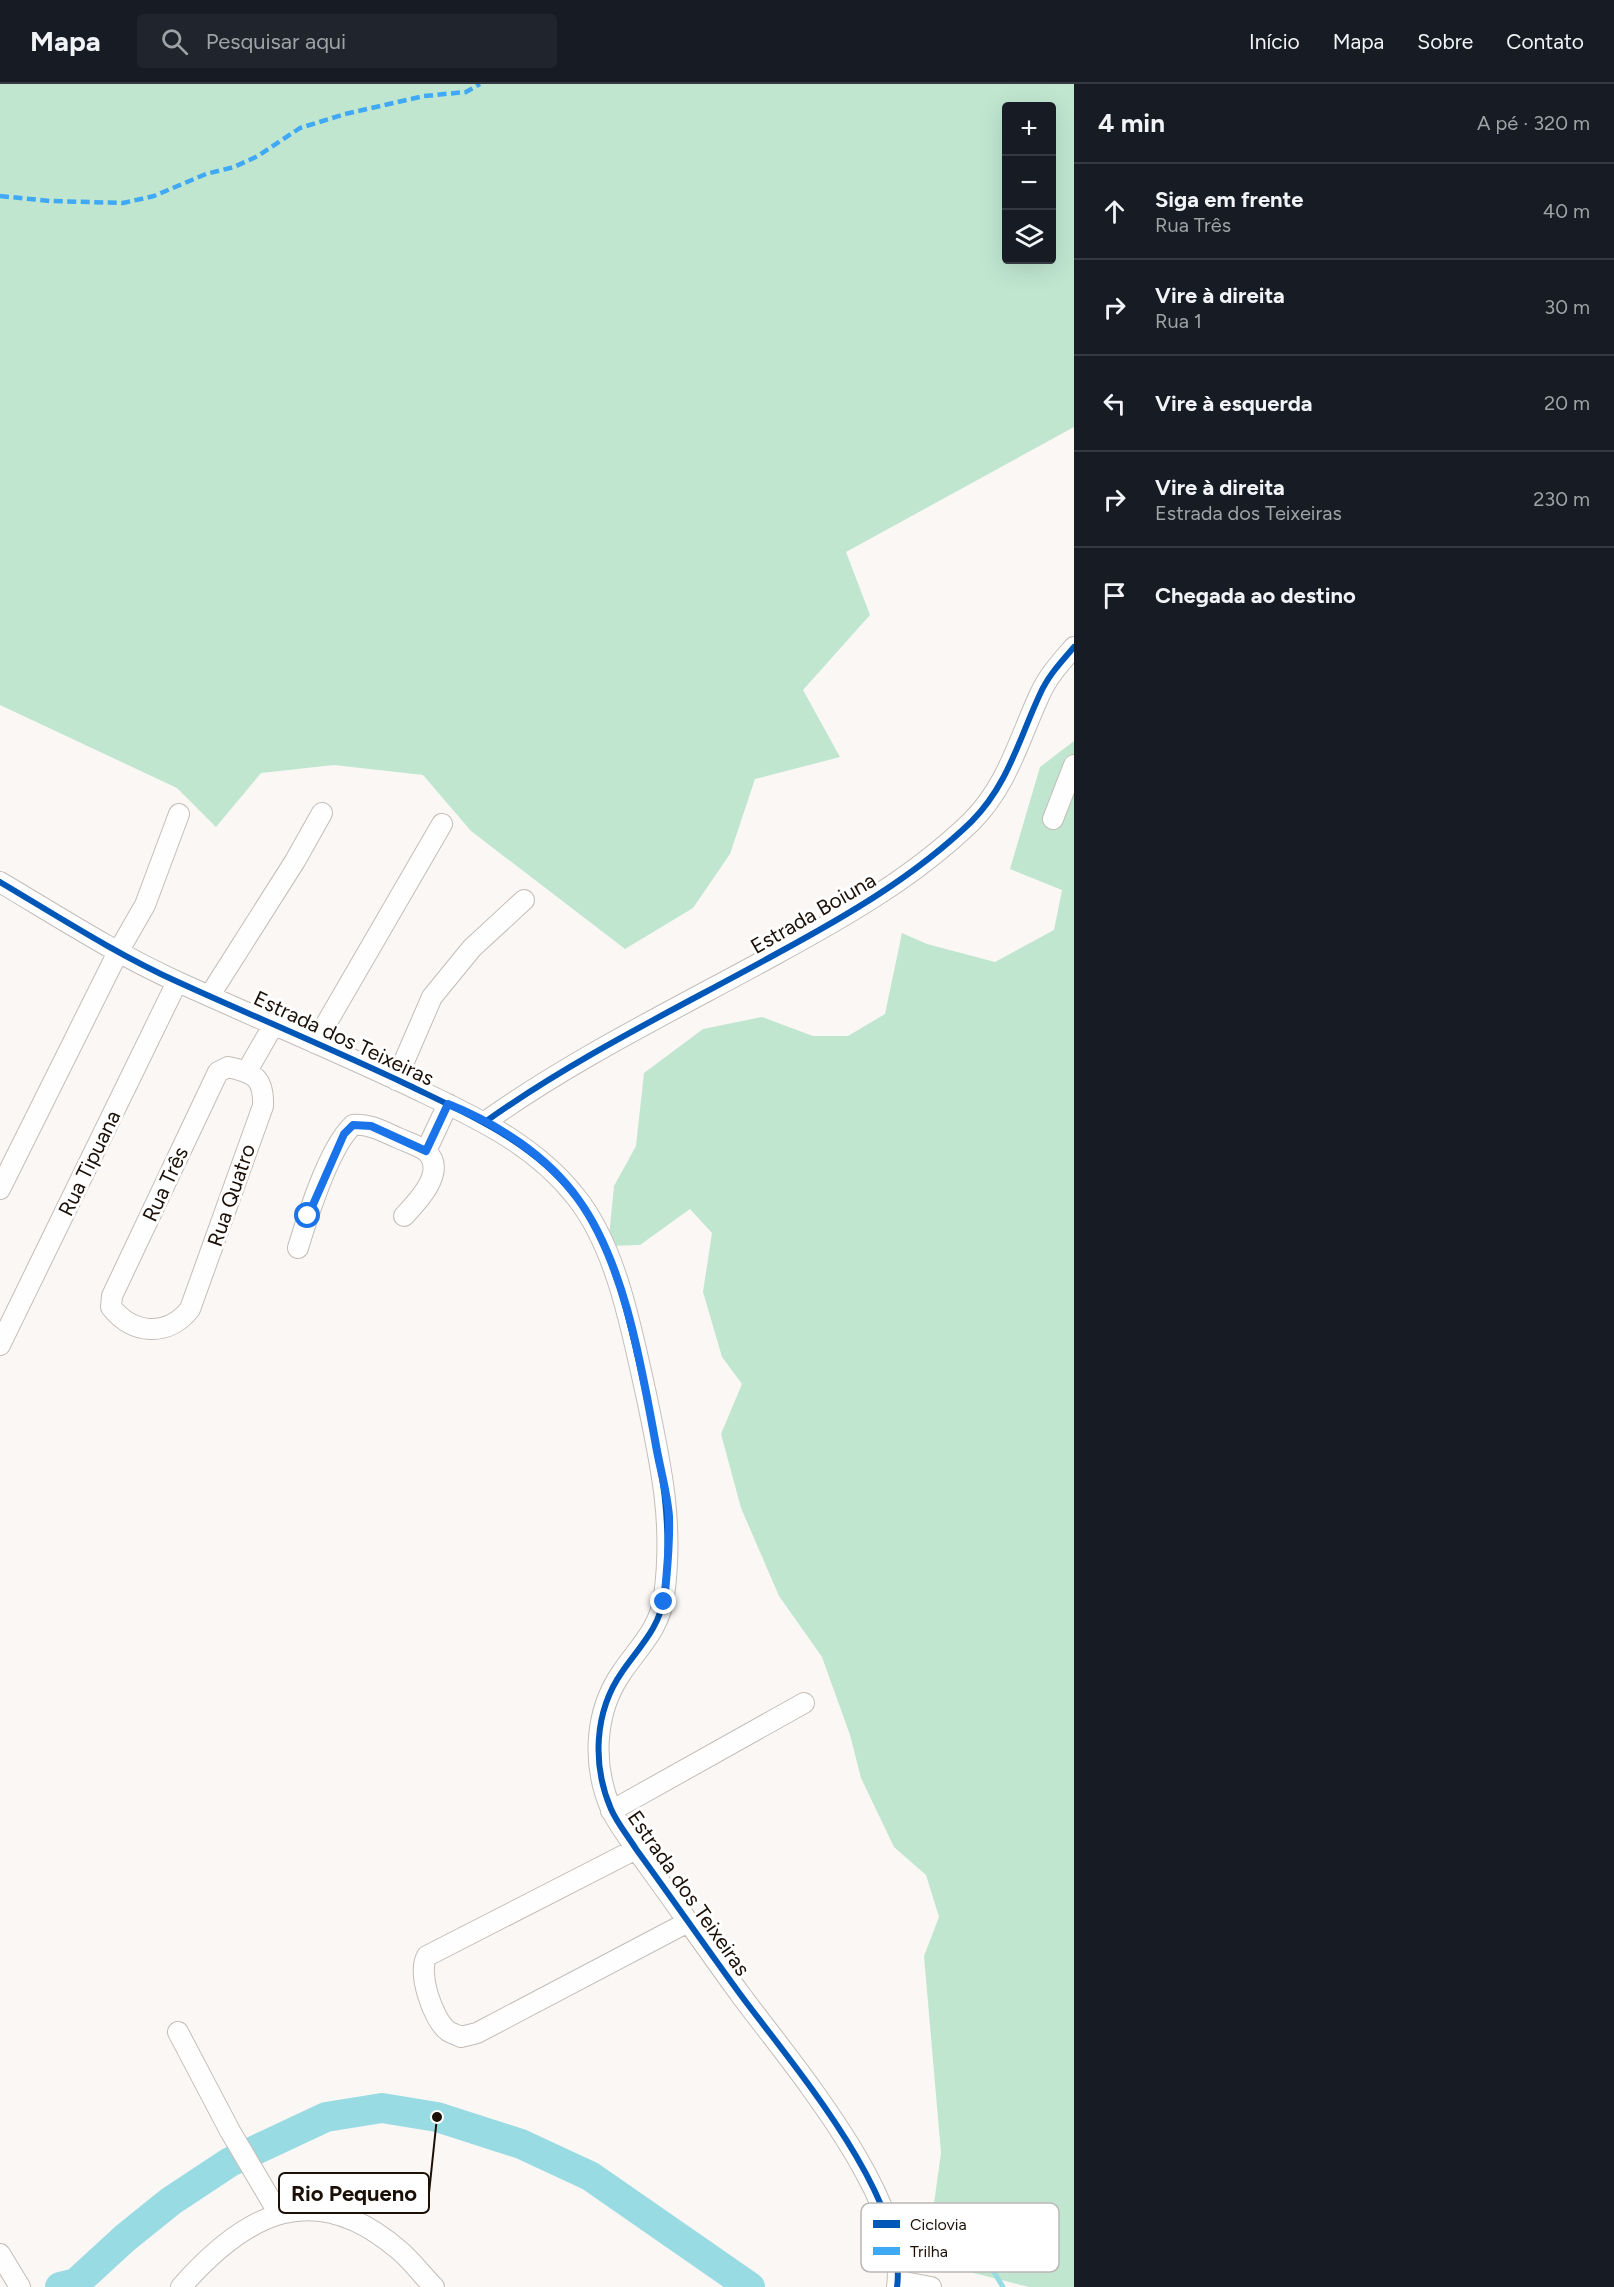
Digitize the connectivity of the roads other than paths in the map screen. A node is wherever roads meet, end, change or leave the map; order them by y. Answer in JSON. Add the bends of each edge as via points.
{"nodes":[{"id":1,"x":1074,"y":647,"type":"edge"},
{"id":2,"x":1074,"y":765,"type":"edge"},
{"id":3,"x":322,"y":813,"type":"dead end"},
{"id":4,"x":179,"y":814,"type":"dead end"},
{"id":5,"x":1053,"y":819,"type":"dead end"},
{"id":6,"x":442,"y":825,"type":"dead end"},
{"id":7,"x":0,"y":882,"type":"edge"},
{"id":8,"x":524,"y":900,"type":"dead end"},
{"id":9,"x":118,"y":952,"type":"junction"},
{"id":10,"x":177,"y":981,"type":"junction"},
{"id":11,"x":210,"y":995,"type":"junction"},
{"id":12,"x":274,"y":1024,"type":"junction"},
{"id":13,"x":315,"y":1043,"type":"junction"},
{"id":14,"x":253,"y":1076,"type":"junction"},
{"id":15,"x":396,"y":1080,"type":"junction"},
{"id":16,"x":448,"y":1104,"type":"junction"},
{"id":17,"x":485,"y":1122,"type":"junction"},
{"id":18,"x":426,"y":1151,"type":"junction"},
{"id":19,"x":0,"y":1189,"type":"edge"},
{"id":20,"x":404,"y":1216,"type":"dead end"},
{"id":21,"x":298,"y":1248,"type":"dead end"},
{"id":22,"x":190,"y":1309,"type":"joint"},
{"id":23,"x":4,"y":1325,"type":"edge"},
{"id":24,"x":0,"y":1345,"type":"edge"},
{"id":25,"x":804,"y":1703,"type":"dead end"},
{"id":26,"x":611,"y":1811,"type":"junction"},
{"id":27,"x":636,"y":1849,"type":"junction"},
{"id":28,"x":688,"y":1922,"type":"junction"},
{"id":29,"x":178,"y":2032,"type":"dead end"},
{"id":30,"x":880,"y":2203,"type":"edge"},
{"id":31,"x":279,"y":2214,"type":"junction"},
{"id":32,"x":0,"y":2254,"type":"edge"},
{"id":33,"x":11,"y":2279,"type":"edge"},
{"id":34,"x":897,"y":2284,"type":"edge"},
{"id":35,"x":181,"y":2287,"type":"edge"},
{"id":36,"x":434,"y":2287,"type":"edge"},
{"id":37,"x":931,"y":2287,"type":"edge"}],
"edges":[{"from":1,"to":17,"type":"street","name":"Estrada Boiuna","via":[[1044,687],[1019,748],[993,793],[974,819],[931,859],[851,913],[536,1086]]},
{"from":2,"to":5,"type":"street"},
{"from":3,"to":11,"type":"street"},
{"from":4,"to":9,"type":"street","via":[[144,905]]},
{"from":6,"to":13,"type":"street"},
{"from":7,"to":9,"type":"street","name":"Estrada dos Teixeiras"},
{"from":8,"to":15,"type":"street","via":[[472,948],[432,997]]},
{"from":9,"to":10,"type":"street","name":"Estrada dos Teixeiras"},
{"from":9,"to":19,"type":"street"},
{"from":10,"to":11,"type":"street","name":"Estrada dos Teixeiras"},
{"from":10,"to":23,"type":"street","name":"Rua Tipuana"},
{"from":11,"to":12,"type":"street","name":"Estrada dos Teixeiras"},
{"from":12,"to":13,"type":"street","name":"Estrada dos Teixeiras"},
{"from":12,"to":14,"type":"street"},
{"from":13,"to":15,"type":"street","name":"Estrada dos Teixeiras"},
{"from":14,"to":22,"type":"street","name":"Rua Quatro","via":[[264,1090],[263,1106]]},
{"from":14,"to":22,"type":"street","name":"Rua Três","via":[[228,1066],[218,1072],[112,1296],[111,1307],[119,1317],[156,1330],[180,1322]]},
{"from":15,"to":16,"type":"street","name":"Estrada dos Teixeiras"},
{"from":16,"to":17,"type":"street","name":"Estrada dos Teixeiras"},
{"from":16,"to":18,"type":"street"},
{"from":17,"to":26,"type":"street","name":"Estrada dos Teixeiras","via":[[556,1172],[580,1201],[604,1248],[619,1284],[634,1340],[666,1502],[670,1550],[664,1602],[652,1633],[619,1675],[602,1712],[598,1749]]},
{"from":18,"to":20,"type":"street","via":[[433,1160],[433,1174],[423,1195]]},
{"from":18,"to":21,"type":"street","via":[[371,1126],[353,1125],[344,1134],[316,1196]]},
{"from":23,"to":24,"type":"street","name":"Rua Tipuana"},
{"from":25,"to":26,"type":"street"},
{"from":26,"to":27,"type":"street","name":"Estrada dos Teixeiras"},
{"from":27,"to":28,"type":"street","name":"Estrada dos Teixeiras"},
{"from":27,"to":28,"type":"street","via":[[427,1956],[423,1968],[426,1992],[446,2030],[461,2037],[477,2032]]},
{"from":28,"to":30,"type":"street","name":"Estrada dos Teixeiras","via":[[829,2114]]},
{"from":29,"to":31,"type":"street","via":[[230,2132]]},
{"from":31,"to":35,"type":"street","via":[[242,2230],[204,2261]]},
{"from":31,"to":36,"type":"street","via":[[311,2208],[334,2213],[373,2231],[400,2251]]},
{"from":32,"to":33,"type":"street"},
{"from":34,"to":37,"type":"street"}]}
